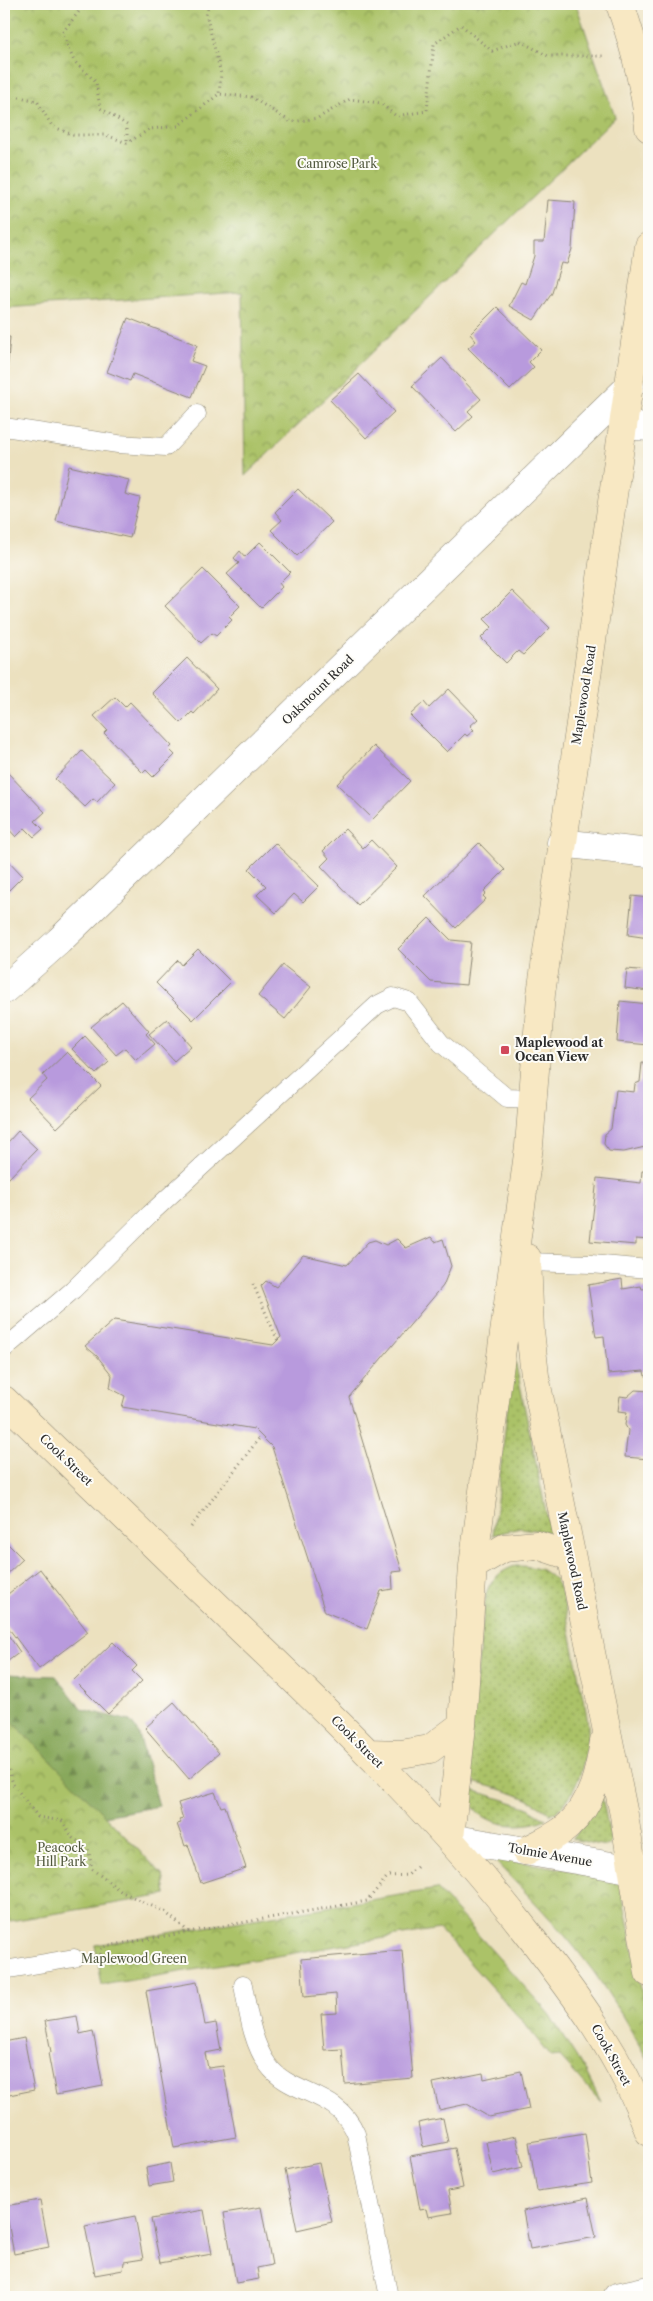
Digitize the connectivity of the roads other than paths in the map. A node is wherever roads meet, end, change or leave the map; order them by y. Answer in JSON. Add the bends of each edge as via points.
{"nodes":[{"id":1,"x":620,"y":4,"type":"edge"},
{"id":2,"x":649,"y":128,"type":"edge"},
{"id":3,"x":649,"y":246,"type":"edge"},
{"id":4,"x":630,"y":386,"type":"junction"},
{"id":5,"x":197,"y":414,"type":"dead end"},
{"id":6,"x":637,"y":426,"type":"edge"},
{"id":7,"x":4,"y":427,"type":"edge"},
{"id":8,"x":562,"y":843,"type":"junction"},
{"id":9,"x":649,"y":853,"type":"edge"},
{"id":10,"x":4,"y":990,"type":"edge"},
{"id":11,"x":533,"y":1099,"type":"junction"},
{"id":12,"x":529,"y":1146,"type":"junction"},
{"id":13,"x":527,"y":1262,"type":"junction"},
{"id":14,"x":649,"y":1269,"type":"edge"},
{"id":15,"x":4,"y":1349,"type":"edge"},
{"id":16,"x":4,"y":1400,"type":"edge"},
{"id":17,"x":570,"y":1556,"type":"junction"},
{"id":18,"x":473,"y":1566,"type":"junction"},
{"id":19,"x":462,"y":1725,"type":"junction"},
{"id":20,"x":606,"y":1726,"type":"junction"},
{"id":21,"x":368,"y":1753,"type":"junction"},
{"id":22,"x":624,"y":1815,"type":"junction"},
{"id":23,"x":649,"y":1834,"type":"edge"},
{"id":24,"x":450,"y":1838,"type":"junction"},
{"id":25,"x":526,"y":1851,"type":"junction"},
{"id":26,"x":642,"y":1869,"type":"edge"},
{"id":27,"x":74,"y":1958,"type":"road end"},
{"id":28,"x":4,"y":1970,"type":"edge"},
{"id":29,"x":649,"y":1973,"type":"edge"},
{"id":30,"x":243,"y":1986,"type":"dead end"},
{"id":31,"x":649,"y":2132,"type":"edge"},
{"id":32,"x":649,"y":2290,"type":"edge"},
{"id":33,"x":389,"y":2297,"type":"edge"},
{"id":34,"x":617,"y":2297,"type":"edge"}],
"edges":[{"from":1,"to":2,"type":"street","via":[[637,56],[647,100]]},
{"from":3,"to":4,"type":"street","name":"Maplewood Road"},
{"from":4,"to":6,"type":"street","name":"Maplewood Road"},
{"from":4,"to":10,"type":"street","name":"Oakmount Road","via":[[59,941]]},
{"from":5,"to":7,"type":"lane","via":[[166,447],[118,444]]},
{"from":6,"to":8,"type":"street","name":"Maplewood Road"},
{"from":8,"to":9,"type":"street"},
{"from":8,"to":11,"type":"street","name":"Maplewood Road","via":[[541,994]]},
{"from":11,"to":12,"type":"street","name":"Maplewood Road"},
{"from":11,"to":15,"type":"lane","via":[[508,1098],[441,1043],[409,1002],[393,997],[377,1005],[150,1214],[73,1290]]},
{"from":12,"to":13,"type":"street","name":"Maplewood Road"},
{"from":12,"to":18,"type":"street","name":"Maplewood Road"},
{"from":13,"to":14,"type":"lane"},
{"from":13,"to":17,"type":"street","name":"Maplewood Road","via":[[535,1376]]},
{"from":16,"to":21,"type":"street","name":"Cook Street"},
{"from":17,"to":18,"type":"street","via":[[537,1545],[504,1548]]},
{"from":17,"to":20,"type":"street","name":"Maplewood Road"},
{"from":18,"to":19,"type":"street","name":"Maplewood Road"},
{"from":19,"to":21,"type":"street","via":[[430,1749],[401,1754]]},
{"from":19,"to":24,"type":"street","name":"Maplewood Road"},
{"from":20,"to":22,"type":"street","name":"Maplewood Road"},
{"from":20,"to":25,"type":"street","via":[[598,1778],[583,1808],[569,1826]]},
{"from":21,"to":24,"type":"street","name":"Cook Street"},
{"from":22,"to":23,"type":"street"},
{"from":22,"to":26,"type":"street","name":"Maplewood Road"},
{"from":24,"to":25,"type":"street","name":"Tolmie Avenue"},
{"from":24,"to":31,"type":"street","name":"Cook Street","via":[[577,1996],[616,2061]]},
{"from":25,"to":26,"type":"street","name":"Tolmie Avenue"},
{"from":26,"to":29,"type":"street","name":"Maplewood Road"},
{"from":27,"to":28,"type":"lane"},
{"from":30,"to":33,"type":"lane","via":[[251,2022],[268,2065],[278,2076],[336,2106],[351,2122]]},
{"from":32,"to":34,"type":"street"}]}
